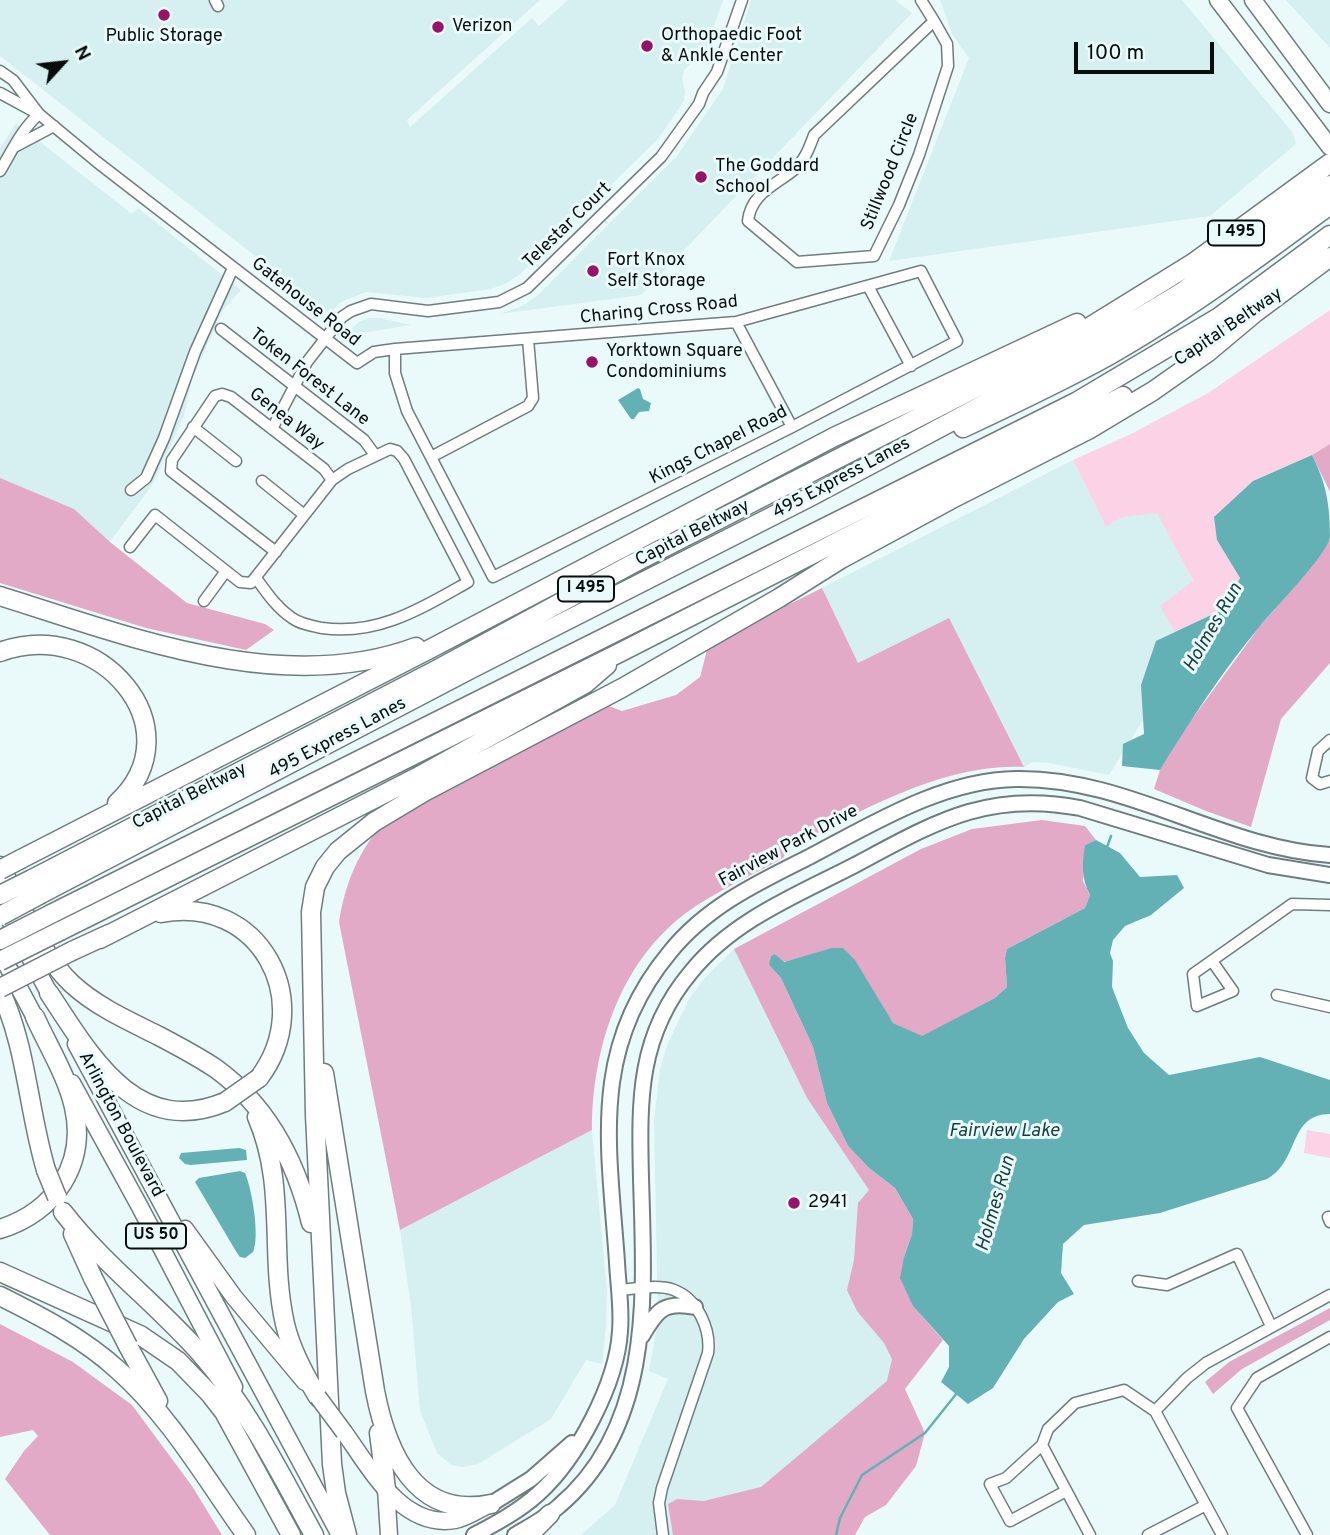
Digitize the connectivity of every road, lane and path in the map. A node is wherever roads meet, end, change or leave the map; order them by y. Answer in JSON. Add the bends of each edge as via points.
{"nodes":[{"id":1,"x":742,"y":0,"type":"edge"},
{"id":2,"x":920,"y":0,"type":"edge"},
{"id":3,"x":1253,"y":0,"type":"edge"},
{"id":4,"x":1221,"y":1,"type":"edge"},
{"id":5,"x":934,"y":21,"type":"junction"},
{"id":6,"x":0,"y":71,"type":"edge"},
{"id":7,"x":0,"y":93,"type":"edge"},
{"id":8,"x":1330,"y":104,"type":"edge"},
{"id":9,"x":39,"y":114,"type":"junction"},
{"id":10,"x":54,"y":126,"type":"junction"},
{"id":11,"x":1326,"y":141,"type":"edge"},
{"id":12,"x":16,"y":146,"type":"junction"},
{"id":13,"x":1330,"y":163,"type":"edge"},
{"id":14,"x":0,"y":171,"type":"edge"},
{"id":15,"x":1330,"y":185,"type":"edge"},
{"id":16,"x":1329,"y":209,"type":"edge"},
{"id":17,"x":1330,"y":236,"type":"edge"},
{"id":18,"x":1330,"y":257,"type":"edge"},
{"id":19,"x":233,"y":268,"type":"junction"},
{"id":20,"x":868,"y":286,"type":"junction"},
{"id":21,"x":1138,"y":299,"type":"junction"},
{"id":22,"x":1256,"y":312,"type":"junction"},
{"id":23,"x":736,"y":322,"type":"junction"},
{"id":24,"x":220,"y":329,"type":"dead end"},
{"id":25,"x":326,"y":339,"type":"junction"},
{"id":26,"x":528,"y":339,"type":"junction"},
{"id":27,"x":957,"y":341,"type":"joint"},
{"id":28,"x":395,"y":349,"type":"junction"},
{"id":29,"x":911,"y":366,"type":"junction"},
{"id":30,"x":295,"y":385,"type":"junction"},
{"id":31,"x":792,"y":427,"type":"junction"},
{"id":32,"x":193,"y":428,"type":"junction"},
{"id":33,"x":272,"y":429,"type":"junction"},
{"id":34,"x":375,"y":455,"type":"junction"},
{"id":35,"x":431,"y":457,"type":"junction"},
{"id":36,"x":236,"y":461,"type":"dead end"},
{"id":37,"x":332,"y":480,"type":"junction"},
{"id":38,"x":262,"y":481,"type":"dead end"},
{"id":39,"x":131,"y":490,"type":"dead end"},
{"id":40,"x":810,"y":497,"type":"junction"},
{"id":41,"x":862,"y":508,"type":"junction"},
{"id":42,"x":303,"y":514,"type":"junction"},
{"id":43,"x":130,"y":547,"type":"dead end"},
{"id":44,"x":276,"y":552,"type":"junction"},
{"id":45,"x":226,"y":571,"type":"junction"},
{"id":46,"x":256,"y":578,"type":"junction"},
{"id":47,"x":0,"y":596,"type":"edge"},
{"id":48,"x":204,"y":601,"type":"dead end"},
{"id":49,"x":484,"y":621,"type":"junction"},
{"id":50,"x":0,"y":652,"type":"edge"},
{"id":51,"x":621,"y":652,"type":"junction"},
{"id":52,"x":1330,"y":740,"type":"edge"},
{"id":53,"x":1330,"y":781,"type":"edge"},
{"id":54,"x":98,"y":818,"type":"junction"},
{"id":55,"x":1330,"y":855,"type":"edge"},
{"id":56,"x":0,"y":868,"type":"edge"},
{"id":57,"x":1330,"y":876,"type":"edge"},
{"id":58,"x":36,"y":887,"type":"junction"},
{"id":59,"x":0,"y":895,"type":"edge"},
{"id":60,"x":0,"y":901,"type":"edge"},
{"id":61,"x":1330,"y":905,"type":"edge"},
{"id":62,"x":0,"y":916,"type":"edge"},
{"id":63,"x":100,"y":939,"type":"junction"},
{"id":64,"x":0,"y":940,"type":"edge"},
{"id":65,"x":0,"y":952,"type":"edge"},
{"id":66,"x":0,"y":961,"type":"edge"},
{"id":67,"x":1212,"y":961,"type":"junction"},
{"id":68,"x":0,"y":989,"type":"edge"},
{"id":69,"x":312,"y":992,"type":"junction"},
{"id":70,"x":49,"y":993,"type":"junction"},
{"id":71,"x":1278,"y":995,"type":"dead end"},
{"id":72,"x":1330,"y":1007,"type":"edge"},
{"id":73,"x":35,"y":1017,"type":"junction"},
{"id":74,"x":240,"y":1090,"type":"junction"},
{"id":75,"x":138,"y":1157,"type":"junction"},
{"id":76,"x":63,"y":1212,"type":"junction"},
{"id":77,"x":0,"y":1229,"type":"edge"},
{"id":78,"x":322,"y":1271,"type":"junction"},
{"id":79,"x":0,"y":1272,"type":"edge"},
{"id":80,"x":1138,"y":1281,"type":"dead end"},
{"id":81,"x":643,"y":1289,"type":"junction"},
{"id":82,"x":618,"y":1290,"type":"junction"},
{"id":83,"x":1330,"y":1294,"type":"edge"},
{"id":84,"x":0,"y":1296,"type":"edge"},
{"id":85,"x":695,"y":1307,"type":"junction"},
{"id":86,"x":1271,"y":1326,"type":"junction"},
{"id":87,"x":1330,"y":1337,"type":"edge"},
{"id":88,"x":639,"y":1340,"type":"junction"},
{"id":89,"x":375,"y":1391,"type":"junction"},
{"id":90,"x":318,"y":1397,"type":"junction"},
{"id":91,"x":1155,"y":1411,"type":"junction"},
{"id":92,"x":584,"y":1433,"type":"junction"},
{"id":93,"x":1042,"y":1445,"type":"junction"},
{"id":94,"x":184,"y":1446,"type":"junction"},
{"id":95,"x":272,"y":1458,"type":"junction"},
{"id":96,"x":386,"y":1489,"type":"junction"},
{"id":97,"x":1066,"y":1491,"type":"junction"},
{"id":98,"x":491,"y":1504,"type":"junction"},
{"id":99,"x":1206,"y":1505,"type":"junction"},
{"id":100,"x":550,"y":1514,"type":"junction"},
{"id":101,"x":1165,"y":1531,"type":"edge"},
{"id":102,"x":244,"y":1535,"type":"edge"},
{"id":103,"x":291,"y":1535,"type":"edge"},
{"id":104,"x":314,"y":1535,"type":"edge"},
{"id":105,"x":340,"y":1535,"type":"edge"},
{"id":106,"x":347,"y":1535,"type":"edge"},
{"id":107,"x":389,"y":1535,"type":"edge"},
{"id":108,"x":474,"y":1535,"type":"edge"},
{"id":109,"x":515,"y":1535,"type":"edge"},
{"id":110,"x":529,"y":1535,"type":"edge"},
{"id":111,"x":663,"y":1535,"type":"edge"},
{"id":112,"x":1090,"y":1535,"type":"edge"},
{"id":113,"x":1148,"y":1535,"type":"edge"},
{"id":114,"x":1222,"y":1535,"type":"edge"},
{"id":115,"x":1307,"y":1535,"type":"edge"}],
"edges":[{"from":1,"to":25,"type":"street","name":"Telestar Court","via":[[717,72],[673,142],[527,288],[499,302],[428,311],[360,306],[342,317]]},
{"from":2,"to":5,"type":"street","name":"Stillwood Circle"},
{"from":3,"to":8,"type":"main road"},
{"from":4,"to":11,"type":"main road"},
{"from":5,"to":5,"type":"street","name":"Stillwood Circle","via":[[947,44],[948,66],[919,155],[874,256],[797,262],[748,221],[749,206],[772,183],[797,168],[814,135]]},
{"from":6,"to":9,"type":"street","name":"Gatehouse Road"},
{"from":7,"to":9,"type":"street","name":"Gatehouse Road"},
{"from":9,"to":10,"type":"street","name":"Gatehouse Road"},
{"from":9,"to":12,"type":"street","via":[[23,128]]},
{"from":10,"to":12,"type":"street"},
{"from":10,"to":19,"type":"street","name":"Gatehouse Road"},
{"from":12,"to":14,"type":"street"},
{"from":13,"to":21,"type":"highway","name":"Capital Beltway","number":"I 495"},
{"from":15,"to":40,"type":"highway","name":"495 Express Lanes","number":"I 495","via":[[1133,322]]},
{"from":16,"to":40,"type":"highway","via":[[1109,355],[1004,409]]},
{"from":16,"to":41,"type":"highway","via":[[1244,281],[1150,343]]},
{"from":17,"to":41,"type":"highway","name":"495 Express Lanes","via":[[1219,317],[1129,372]]},
{"from":18,"to":22,"type":"highway","name":"Capital Beltway"},
{"from":19,"to":25,"type":"street","name":"Gatehouse Road"},
{"from":19,"to":39,"type":"street","via":[[146,478]]},
{"from":20,"to":23,"type":"street","name":"Charing Cross Road"},
{"from":20,"to":27,"type":"street","name":"Charing Cross Road","via":[[921,271]]},
{"from":20,"to":29,"type":"street"},
{"from":21,"to":49,"type":"highway","via":[[834,437]]},
{"from":21,"to":58,"type":"highway","name":"Capital Beltway","number":"I 495","via":[[1062,344],[632,564]]},
{"from":22,"to":51,"type":"highway","name":"Capital Beltway","via":[[1188,358],[1082,418]]},
{"from":22,"to":69,"type":"highway","via":[[1175,376],[1088,430],[950,499],[622,688],[374,822],[338,851],[315,887]]},
{"from":23,"to":26,"type":"street","name":"Charing Cross Road"},
{"from":23,"to":31,"type":"street"},
{"from":24,"to":30,"type":"street","name":"Token Forest Lane"},
{"from":25,"to":28,"type":"street","name":"Gatehouse Road","via":[[357,363],[374,352]]},
{"from":25,"to":30,"type":"street","name":"Telestar Court"},
{"from":26,"to":28,"type":"street","name":"Charing Cross Road"},
{"from":26,"to":35,"type":"street","via":[[533,398],[528,405]]},
{"from":27,"to":29,"type":"street","name":"Kings Chapel Road"},
{"from":28,"to":35,"type":"street","via":[[394,373]]},
{"from":29,"to":31,"type":"street","name":"Kings Chapel Road"},
{"from":30,"to":33,"type":"street","name":"Telestar Court"},
{"from":30,"to":34,"type":"street","name":"Token Forest Lane","via":[[364,440]]},
{"from":31,"to":35,"type":"street","name":"Kings Chapel Road","via":[[493,577]]},
{"from":32,"to":33,"type":"street","name":"Genea Way","via":[[215,396],[222,394]]},
{"from":32,"to":36,"type":"street"},
{"from":32,"to":44,"type":"street","via":[[172,460],[171,471]]},
{"from":33,"to":37,"type":"street","name":"Genea Way"},
{"from":34,"to":37,"type":"street"},
{"from":34,"to":46,"type":"street","via":[[390,449],[404,459],[468,582],[390,622],[337,630],[294,620]]},
{"from":37,"to":42,"type":"street"},
{"from":38,"to":42,"type":"street"},
{"from":40,"to":58,"type":"highway","name":"495 Express Lanes","number":"I 495"},
{"from":41,"to":64,"type":"highway","name":"495 Express Lanes","bridge":true},
{"from":42,"to":44,"type":"street"},
{"from":43,"to":45,"type":"street","via":[[155,516]]},
{"from":44,"to":46,"type":"street"},
{"from":45,"to":46,"type":"street","via":[[246,584]]},
{"from":45,"to":48,"type":"street"},
{"from":47,"to":49,"type":"highway","via":[[197,653],[296,666],[381,657]]},
{"from":49,"to":54,"type":"highway"},
{"from":50,"to":54,"type":"highway","via":[[28,644],[57,645],[88,654],[112,670],[134,699],[146,745],[141,769],[126,795]]},
{"from":51,"to":63,"type":"highway","via":[[585,684],[520,721]]},
{"from":51,"to":66,"type":"highway","name":"Capital Beltway","bridge":true},
{"from":52,"to":53,"type":"street","via":[[1318,751],[1312,779]]},
{"from":54,"to":56,"type":"highway","bridge":true},
{"from":55,"to":82,"type":"main road","name":"Fairview Park Drive","via":[[1267,845],[1098,789],[1013,779],[912,805],[739,893],[696,925],[663,960],[636,1003],[618,1047],[608,1136]]},
{"from":56,"to":74,"type":"highway","via":[[49,956],[75,986],[197,1057]]},
{"from":57,"to":81,"type":"main road","via":[[1268,865],[1080,808],[1018,802],[979,808],[928,826],[754,918],[691,971],[653,1036],[639,1115]]},
{"from":58,"to":59,"type":"highway","name":"Capital Beltway","number":"I 495","bridge":true},
{"from":58,"to":62,"type":"highway","name":"495 Express Lanes","number":"I 495","bridge":true},
{"from":60,"to":70,"type":"main road","name":"Arlington Boulevard","number":"US 50"},
{"from":61,"to":67,"type":"street","via":[[1292,904]]},
{"from":63,"to":68,"type":"highway","bridge":true},
{"from":63,"to":70,"type":"highway","bridge":true,"via":[[141,919],[176,911],[210,915],[245,931],[273,966],[282,1001],[277,1047],[259,1078],[225,1102],[204,1109],[177,1111],[151,1106],[125,1091],[93,1059]]},
{"from":65,"to":73,"type":"main road","name":"Arlington Boulevard","number":"US 50"},
{"from":67,"to":67,"type":"street","via":[[1193,974],[1197,1006],[1234,992]]},
{"from":68,"to":76,"type":"highway","bridge":true,"via":[[19,1039],[46,1170]]},
{"from":69,"to":78,"type":"highway"},
{"from":69,"to":89,"type":"highway"},
{"from":70,"to":75,"type":"main road","name":"Arlington Boulevard","number":"US 50"},
{"from":71,"to":72,"type":"street"},
{"from":73,"to":77,"type":"highway","via":[[70,1093],[75,1148],[63,1183],[49,1201],[27,1218]]},
{"from":73,"to":95,"type":"main road","name":"Arlington Boulevard","number":"US 50"},
{"from":74,"to":78,"type":"highway","via":[[266,1118],[288,1153],[306,1200]]},
{"from":74,"to":90,"type":"highway","via":[[258,1119],[271,1158],[285,1324],[298,1363]]},
{"from":75,"to":90,"type":"main road","via":[[224,1284]]},
{"from":75,"to":105,"type":"main road","name":"Arlington Boulevard","number":"US 50"},
{"from":76,"to":94,"type":"highway","bridge":true,"via":[[128,1346]]},
{"from":76,"to":95,"type":"highway","via":[[200,1353]]},
{"from":78,"to":106,"type":"highway","via":[[332,1464]]},
{"from":79,"to":103,"type":"highway","via":[[140,1335],[178,1362],[223,1412]]},
{"from":80,"to":86,"type":"street","via":[[1167,1285],[1237,1254]]},
{"from":81,"to":82,"type":"street"},
{"from":81,"to":85,"type":"street","via":[[675,1290]]},
{"from":81,"to":88,"type":"main road"},
{"from":82,"to":92,"type":"main road","name":"Fairview Park Drive","via":[[620,1331],[615,1362]]},
{"from":83,"to":86,"type":"street"},
{"from":84,"to":94,"type":"highway","via":[[102,1356],[143,1395]]},
{"from":85,"to":88,"type":"main road","via":[[676,1304],[658,1311]]},
{"from":85,"to":111,"type":"street","via":[[710,1341],[662,1488]]},
{"from":86,"to":91,"type":"street","via":[[1206,1363]]},
{"from":87,"to":115,"type":"street","via":[[1257,1378],[1237,1408]]},
{"from":88,"to":100,"type":"main road","via":[[627,1400],[609,1441],[583,1481]]},
{"from":89,"to":96,"type":"highway"},
{"from":89,"to":98,"type":"highway","via":[[390,1444],[417,1487],[444,1503]]},
{"from":90,"to":96,"type":"main road","bridge":true},
{"from":91,"to":93,"type":"street","via":[[1124,1390],[1075,1403],[1048,1429]]},
{"from":91,"to":99,"type":"street"},
{"from":92,"to":98,"type":"main road","via":[[531,1479]]},
{"from":92,"to":108,"type":"main road","name":"Fairview Park Drive","via":[[538,1494]]},
{"from":93,"to":97,"type":"street"},
{"from":93,"to":97,"type":"street","via":[[1006,1478],[990,1484],[1010,1521]]},
{"from":94,"to":102,"type":"highway"},
{"from":95,"to":104,"type":"highway","name":"Arlington Boulevard","number":"US 50"},
{"from":96,"to":98,"type":"main road","via":[[411,1511],[434,1519],[458,1519]]},
{"from":96,"to":107,"type":"main road"},
{"from":97,"to":112,"type":"street"},
{"from":99,"to":101,"type":"street"},
{"from":99,"to":114,"type":"street"},
{"from":100,"to":109,"type":"main road"},
{"from":100,"to":110,"type":"highway"},
{"from":101,"to":113,"type":"street"}]}
